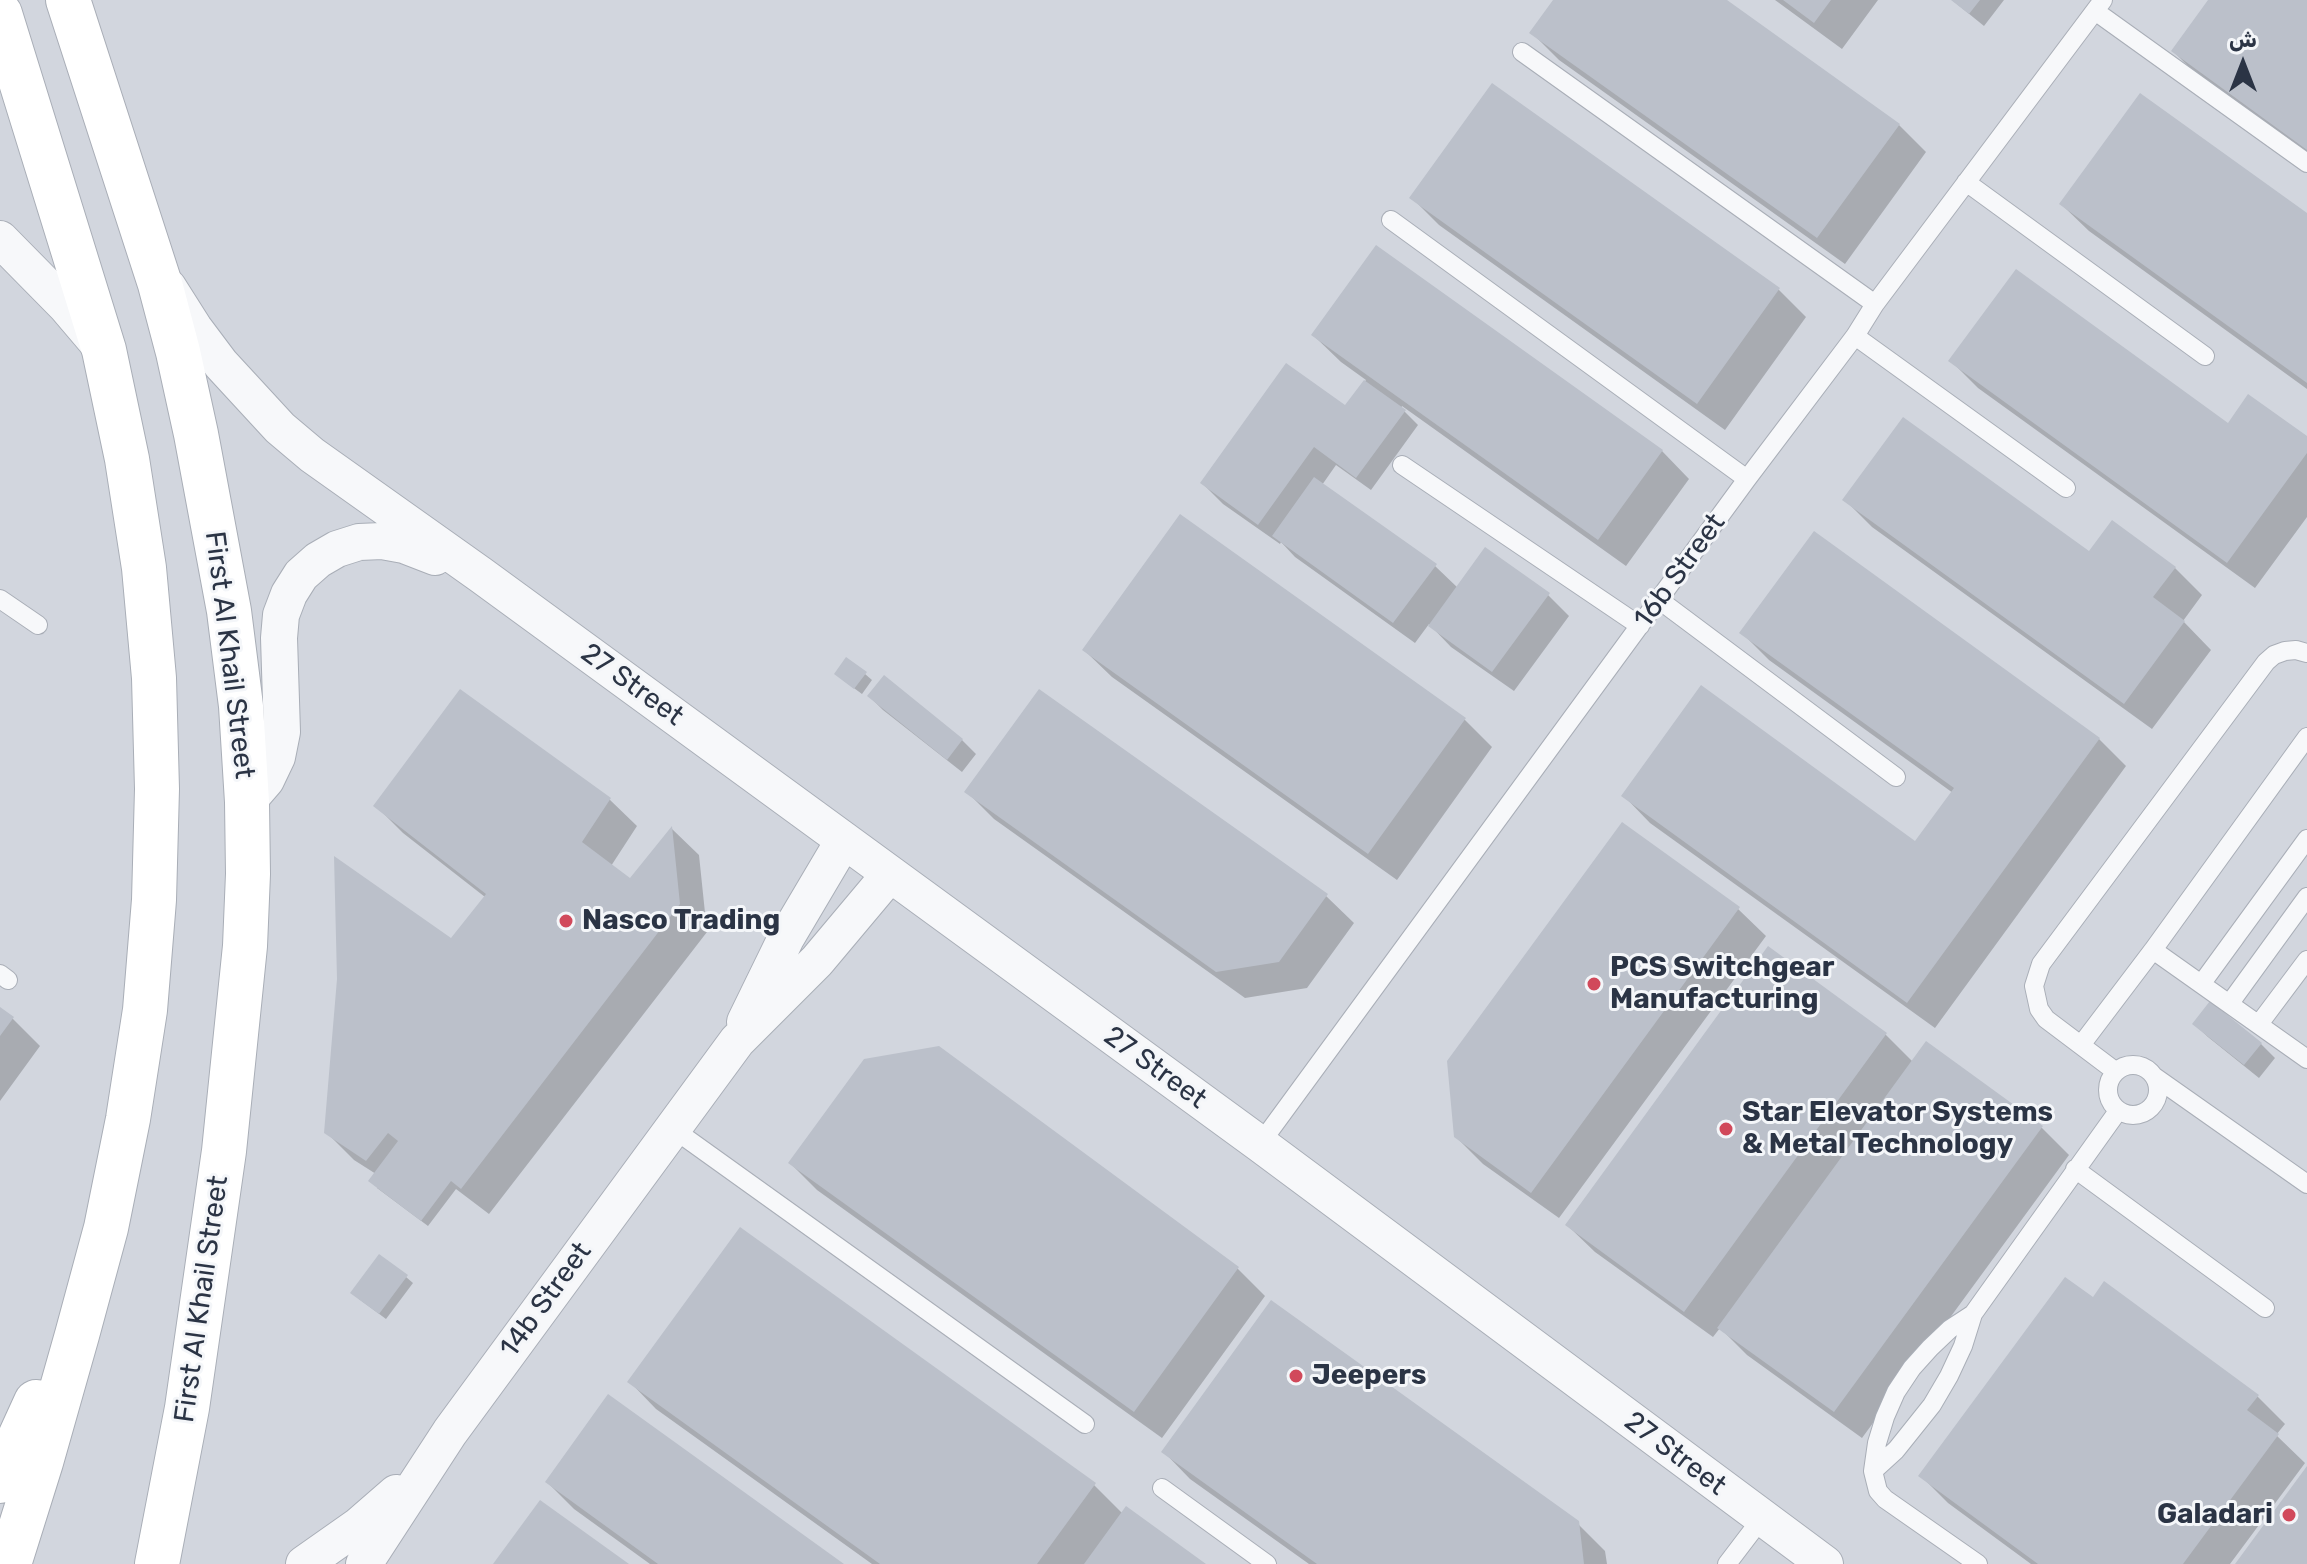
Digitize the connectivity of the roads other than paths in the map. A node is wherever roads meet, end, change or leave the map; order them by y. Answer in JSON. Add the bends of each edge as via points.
{"nodes":[{"id":1,"x":68,"y":0,"type":"edge"},
{"id":2,"x":2099,"y":6,"type":"edge"},
{"id":3,"x":0,"y":14,"type":"edge"},
{"id":4,"x":1522,"y":52,"type":"dead end"},
{"id":5,"x":2307,"y":163,"type":"edge"},
{"id":6,"x":1966,"y":182,"type":"junction"},
{"id":7,"x":1391,"y":220,"type":"dead end"},
{"id":8,"x":0,"y":239,"type":"edge"},
{"id":9,"x":149,"y":250,"type":"junction"},
{"id":10,"x":1875,"y":304,"type":"junction"},
{"id":11,"x":1855,"y":336,"type":"junction"},
{"id":12,"x":104,"y":350,"type":"junction"},
{"id":13,"x":2205,"y":356,"type":"dead end"},
{"id":14,"x":1402,"y":465,"type":"dead end"},
{"id":15,"x":1747,"y":479,"type":"junction"},
{"id":16,"x":2066,"y":488,"type":"dead end"},
{"id":17,"x":481,"y":575,"type":"junction"},
{"id":18,"x":0,"y":599,"type":"edge"},
{"id":19,"x":1658,"y":599,"type":"junction"},
{"id":20,"x":38,"y":625,"type":"dead end"},
{"id":21,"x":1640,"y":626,"type":"junction"},
{"id":22,"x":2307,"y":653,"type":"edge"},
{"id":23,"x":2307,"y":737,"type":"edge"},
{"id":24,"x":1896,"y":777,"type":"dead end"},
{"id":25,"x":247,"y":802,"type":"junction"},
{"id":26,"x":2307,"y":839,"type":"edge"},
{"id":27,"x":844,"y":840,"type":"junction"},
{"id":28,"x":890,"y":874,"type":"junction"},
{"id":29,"x":2307,"y":897,"type":"edge"},
{"id":30,"x":2153,"y":950,"type":"junction"},
{"id":31,"x":2307,"y":960,"type":"edge"},
{"id":32,"x":2202,"y":983,"type":"junction"},
{"id":33,"x":2230,"y":1003,"type":"junction"},
{"id":34,"x":2259,"y":1024,"type":"junction"},
{"id":35,"x":737,"y":1041,"type":"junction"},
{"id":36,"x":2081,"y":1045,"type":"junction"},
{"id":37,"x":2307,"y":1059,"type":"edge"},
{"id":38,"x":2115,"y":1071,"type":"junction"},
{"id":39,"x":2155,"y":1077,"type":"junction"},
{"id":40,"x":2118,"y":1111,"type":"junction"},
{"id":41,"x":672,"y":1128,"type":"junction"},
{"id":42,"x":1260,"y":1144,"type":"junction"},
{"id":43,"x":2075,"y":1169,"type":"junction"},
{"id":44,"x":2307,"y":1184,"type":"edge"},
{"id":45,"x":2265,"y":1308,"type":"dead end"},
{"id":46,"x":1973,"y":1314,"type":"junction"},
{"id":47,"x":77,"y":1335,"type":"junction"},
{"id":48,"x":1085,"y":1424,"type":"dead end"},
{"id":49,"x":450,"y":1432,"type":"junction"},
{"id":50,"x":1873,"y":1471,"type":"junction"},
{"id":51,"x":0,"y":1481,"type":"edge"},
{"id":52,"x":1162,"y":1488,"type":"dead end"},
{"id":53,"x":1762,"y":1518,"type":"junction"},
{"id":54,"x":9,"y":1564,"type":"edge"},
{"id":55,"x":157,"y":1564,"type":"edge"},
{"id":56,"x":304,"y":1564,"type":"edge"},
{"id":57,"x":364,"y":1564,"type":"edge"},
{"id":58,"x":1267,"y":1564,"type":"edge"},
{"id":59,"x":1727,"y":1564,"type":"edge"},
{"id":60,"x":1825,"y":1564,"type":"edge"},
{"id":61,"x":1978,"y":1564,"type":"edge"}],
"edges":[{"from":1,"to":9,"type":"main road","name":"First Al Khail Street"},
{"from":2,"to":5,"type":"lane"},
{"from":2,"to":6,"type":"lane","name":"16b Street"},
{"from":3,"to":12,"type":"main road"},
{"from":4,"to":10,"type":"lane"},
{"from":6,"to":10,"type":"lane","name":"16b Street"},
{"from":6,"to":13,"type":"lane"},
{"from":7,"to":15,"type":"lane"},
{"from":8,"to":12,"type":"street"},
{"from":9,"to":17,"type":"street","name":"27 Street","via":[[203,340],[250,399],[312,455]]},
{"from":9,"to":25,"type":"main road","name":"First Al Khail Street","via":[[178,352],[229,611]]},
{"from":10,"to":11,"type":"lane","name":"16b Street"},
{"from":11,"to":15,"type":"lane","name":"16b Street"},
{"from":11,"to":16,"type":"lane"},
{"from":12,"to":47,"type":"main road","via":[[144,568],[154,678],[155,868],[145,1010],[128,1119]]},
{"from":14,"to":21,"type":"lane"},
{"from":15,"to":19,"type":"lane","name":"16b Street"},
{"from":17,"to":25,"type":"street","name":"27 Street","via":[[382,541],[337,549],[301,575],[281,615],[282,732],[277,757]]},
{"from":17,"to":27,"type":"street","name":"27 Street"},
{"from":18,"to":20,"type":"lane"},
{"from":19,"to":21,"type":"lane","name":"16b Street"},
{"from":19,"to":24,"type":"lane"},
{"from":21,"to":42,"type":"lane","name":"16b Street"},
{"from":22,"to":36,"type":"lane","via":[[2285,651],[2266,662],[2041,964],[2034,986],[2039,1009]]},
{"from":23,"to":30,"type":"lane"},
{"from":25,"to":55,"type":"main road","name":"First Al Khail Street","via":[[245,946],[224,1151],[187,1408]]},
{"from":26,"to":32,"type":"lane"},
{"from":27,"to":28,"type":"street","name":"27 Street"},
{"from":27,"to":35,"type":"street","name":"14b Street","via":[[786,938]]},
{"from":28,"to":35,"type":"street","name":"14b Street","via":[[817,961]]},
{"from":28,"to":42,"type":"street","name":"27 Street"},
{"from":29,"to":33,"type":"lane"},
{"from":30,"to":32,"type":"lane"},
{"from":30,"to":36,"type":"lane"},
{"from":31,"to":34,"type":"lane"},
{"from":32,"to":33,"type":"lane"},
{"from":33,"to":34,"type":"lane"},
{"from":34,"to":37,"type":"lane"},
{"from":35,"to":41,"type":"street","name":"14b Street"},
{"from":36,"to":38,"type":"lane"},
{"from":38,"to":39,"type":"lane","via":[[2137,1064]]},
{"from":38,"to":40,"type":"lane","via":[[2107,1091]]},
{"from":39,"to":40,"type":"lane","via":[[2159,1088],[2150,1109],[2129,1115]]},
{"from":39,"to":44,"type":"lane"},
{"from":40,"to":43,"type":"lane"},
{"from":41,"to":48,"type":"lane"},
{"from":41,"to":49,"type":"street","name":"14b Street"},
{"from":42,"to":53,"type":"street","name":"27 Street"},
{"from":43,"to":45,"type":"lane"},
{"from":43,"to":46,"type":"lane"},
{"from":46,"to":50,"type":"lane","via":[[1963,1346],[1932,1405]]},
{"from":46,"to":50,"type":"lane","via":[[1930,1348],[1896,1392]]},
{"from":47,"to":51,"type":"main road","via":[[26,1420]]},
{"from":47,"to":54,"type":"main road"},
{"from":49,"to":56,"type":"street","via":[[391,1498]]},
{"from":49,"to":57,"type":"street","name":"14b Street"},
{"from":50,"to":61,"type":"lane","via":[[1885,1499]]},
{"from":52,"to":58,"type":"lane"},
{"from":53,"to":59,"type":"lane"},
{"from":53,"to":60,"type":"street","name":"27 Street"}]}
